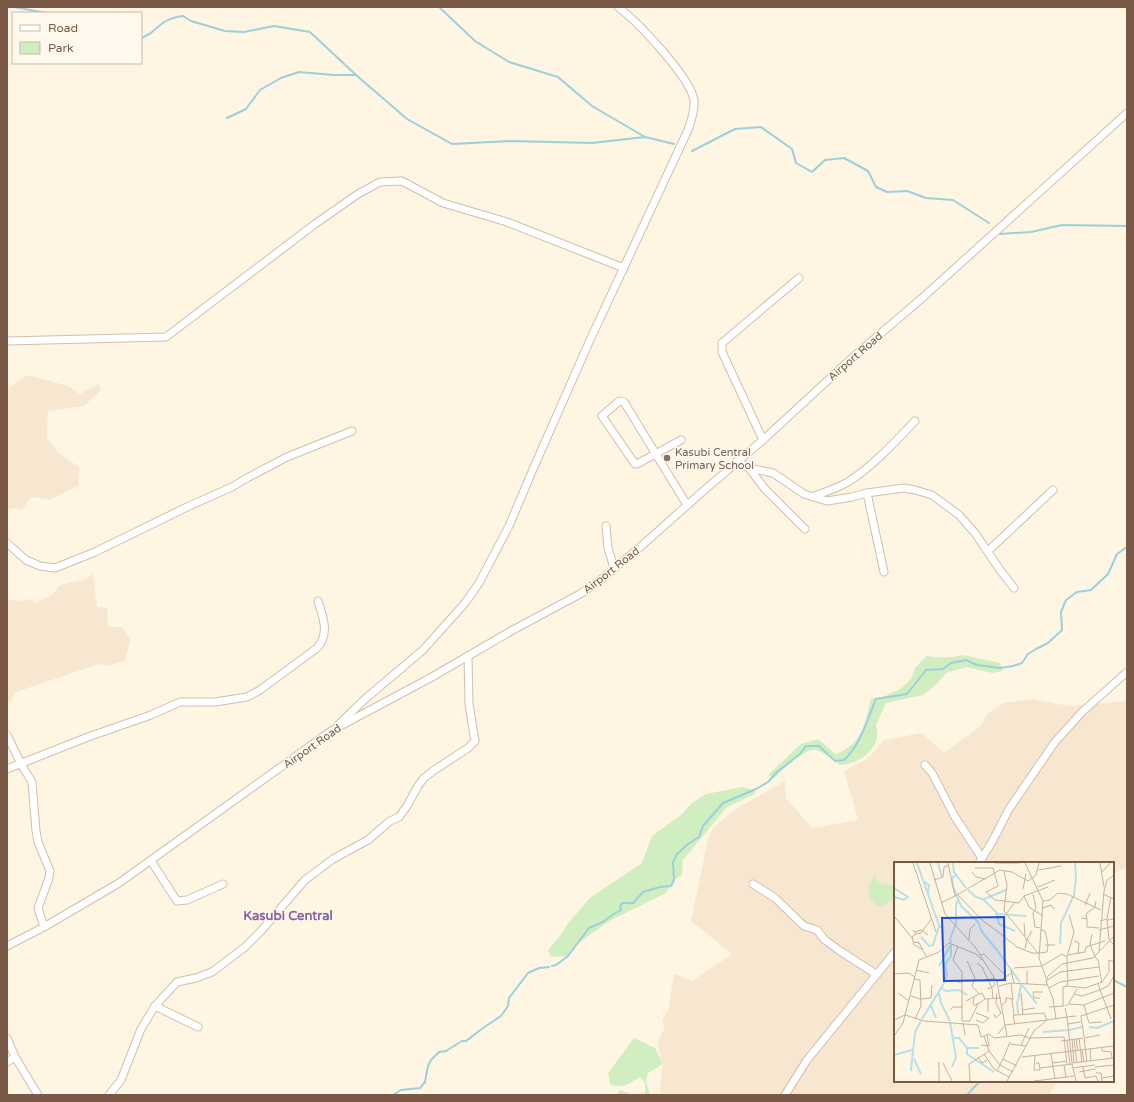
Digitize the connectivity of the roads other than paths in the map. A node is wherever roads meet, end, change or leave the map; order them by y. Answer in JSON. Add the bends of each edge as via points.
{"nodes":[{"id":1,"x":618,"y":7,"type":"edge"},
{"id":2,"x":1127,"y":113,"type":"edge"},
{"id":3,"x":624,"y":268,"type":"junction"},
{"id":4,"x":799,"y":278,"type":"dead end"},
{"id":5,"x":7,"y":341,"type":"edge"},
{"id":6,"x":915,"y":421,"type":"dead end"},
{"id":7,"x":352,"y":431,"type":"dead end"},
{"id":8,"x":681,"y":440,"type":"dead end"},
{"id":9,"x":763,"y":440,"type":"junction"},
{"id":10,"x":656,"y":454,"type":"junction"},
{"id":11,"x":737,"y":461,"type":"junction"},
{"id":12,"x":750,"y":468,"type":"junction"},
{"id":13,"x":1053,"y":490,"type":"dead end"},
{"id":14,"x":867,"y":493,"type":"junction"},
{"id":15,"x":814,"y":496,"type":"junction"},
{"id":16,"x":687,"y":505,"type":"junction"},
{"id":17,"x":606,"y":526,"type":"dead end"},
{"id":18,"x":805,"y":528,"type":"dead end"},
{"id":19,"x":7,"y":543,"type":"edge"},
{"id":20,"x":988,"y":552,"type":"junction"},
{"id":21,"x":614,"y":568,"type":"junction"},
{"id":22,"x":884,"y":572,"type":"dead end"},
{"id":23,"x":1014,"y":588,"type":"dead end"},
{"id":24,"x":318,"y":601,"type":"dead end"},
{"id":25,"x":468,"y":656,"type":"junction"},
{"id":26,"x":1127,"y":672,"type":"edge"},
{"id":27,"x":331,"y":731,"type":"junction"},
{"id":28,"x":7,"y":735,"type":"edge"},
{"id":29,"x":21,"y":764,"type":"junction"},
{"id":30,"x":926,"y":765,"type":"dead end"},
{"id":31,"x":7,"y":769,"type":"edge"},
{"id":32,"x":981,"y":860,"type":"edge"},
{"id":33,"x":151,"y":861,"type":"junction"},
{"id":34,"x":223,"y":884,"type":"dead end"},
{"id":35,"x":753,"y":884,"type":"dead end"},
{"id":36,"x":44,"y":927,"type":"junction"},
{"id":37,"x":7,"y":946,"type":"edge"},
{"id":38,"x":894,"y":953,"type":"edge"},
{"id":39,"x":876,"y":974,"type":"junction"},
{"id":40,"x":155,"y":1006,"type":"junction"},
{"id":41,"x":198,"y":1027,"type":"dead end"},
{"id":42,"x":7,"y":1038,"type":"edge"},
{"id":43,"x":15,"y":1057,"type":"junction"},
{"id":44,"x":7,"y":1062,"type":"edge"},
{"id":45,"x":38,"y":1095,"type":"edge"},
{"id":46,"x":109,"y":1095,"type":"edge"},
{"id":47,"x":785,"y":1095,"type":"edge"}],
"edges":[{"from":1,"to":3,"type":"street","via":[[638,24],[669,59],[690,88],[694,109],[688,130]]},
{"from":2,"to":9,"type":"street","name":"Airport Road"},
{"from":3,"to":5,"type":"street","via":[[507,222],[443,203],[402,181],[380,182],[315,224],[166,336]]},
{"from":3,"to":27,"type":"street","via":[[509,526],[479,583],[465,603],[423,650]]},
{"from":4,"to":9,"type":"street","via":[[722,343],[722,352]]},
{"from":6,"to":15,"type":"street","via":[[860,474],[833,490]]},
{"from":7,"to":19,"type":"street","via":[[286,457],[219,494],[55,568],[40,566],[26,560]]},
{"from":8,"to":10,"type":"street"},
{"from":9,"to":11,"type":"street","name":"Airport Road"},
{"from":10,"to":10,"type":"street","via":[[635,464],[602,416],[620,401],[624,402]]},
{"from":10,"to":16,"type":"street"},
{"from":11,"to":12,"type":"street"},
{"from":11,"to":16,"type":"street","name":"Airport Road"},
{"from":12,"to":15,"type":"street","via":[[773,473],[804,494]]},
{"from":12,"to":18,"type":"street","via":[[765,489]]},
{"from":13,"to":20,"type":"street"},
{"from":14,"to":15,"type":"street","via":[[832,501]]},
{"from":14,"to":20,"type":"street","via":[[904,488],[932,495],[959,515]]},
{"from":14,"to":22,"type":"street"},
{"from":16,"to":21,"type":"street","name":"Airport Road"},
{"from":17,"to":21,"type":"street","via":[[608,548]]},
{"from":20,"to":23,"type":"street"},
{"from":21,"to":25,"type":"street","name":"Airport Road","via":[[580,594]]},
{"from":24,"to":29,"type":"street","via":[[325,626],[322,644],[247,698],[215,702],[180,702]]},
{"from":25,"to":27,"type":"street","name":"Airport Road"},
{"from":25,"to":40,"type":"street","via":[[469,704],[475,741],[424,778],[399,817],[305,880],[261,932],[244,947],[212,972],[177,982]]},
{"from":26,"to":32,"type":"street","via":[[1082,712],[1055,742],[1013,803]]},
{"from":27,"to":33,"type":"street","name":"Airport Road"},
{"from":28,"to":29,"type":"street"},
{"from":29,"to":31,"type":"street"},
{"from":29,"to":36,"type":"street","via":[[32,782],[38,842],[50,871],[38,908]]},
{"from":30,"to":32,"type":"street"},
{"from":33,"to":34,"type":"street","via":[[177,901],[187,900]]},
{"from":33,"to":36,"type":"street","name":"Airport Road"},
{"from":35,"to":39,"type":"street","via":[[775,898],[804,926],[817,930],[825,940]]},
{"from":36,"to":37,"type":"street","name":"Airport Road"},
{"from":38,"to":39,"type":"street"},
{"from":39,"to":47,"type":"street","via":[[807,1060]]},
{"from":40,"to":41,"type":"street"},
{"from":40,"to":46,"type":"street","via":[[142,1029],[121,1080]]},
{"from":42,"to":43,"type":"street"},
{"from":43,"to":44,"type":"street"},
{"from":43,"to":45,"type":"street"}]}
